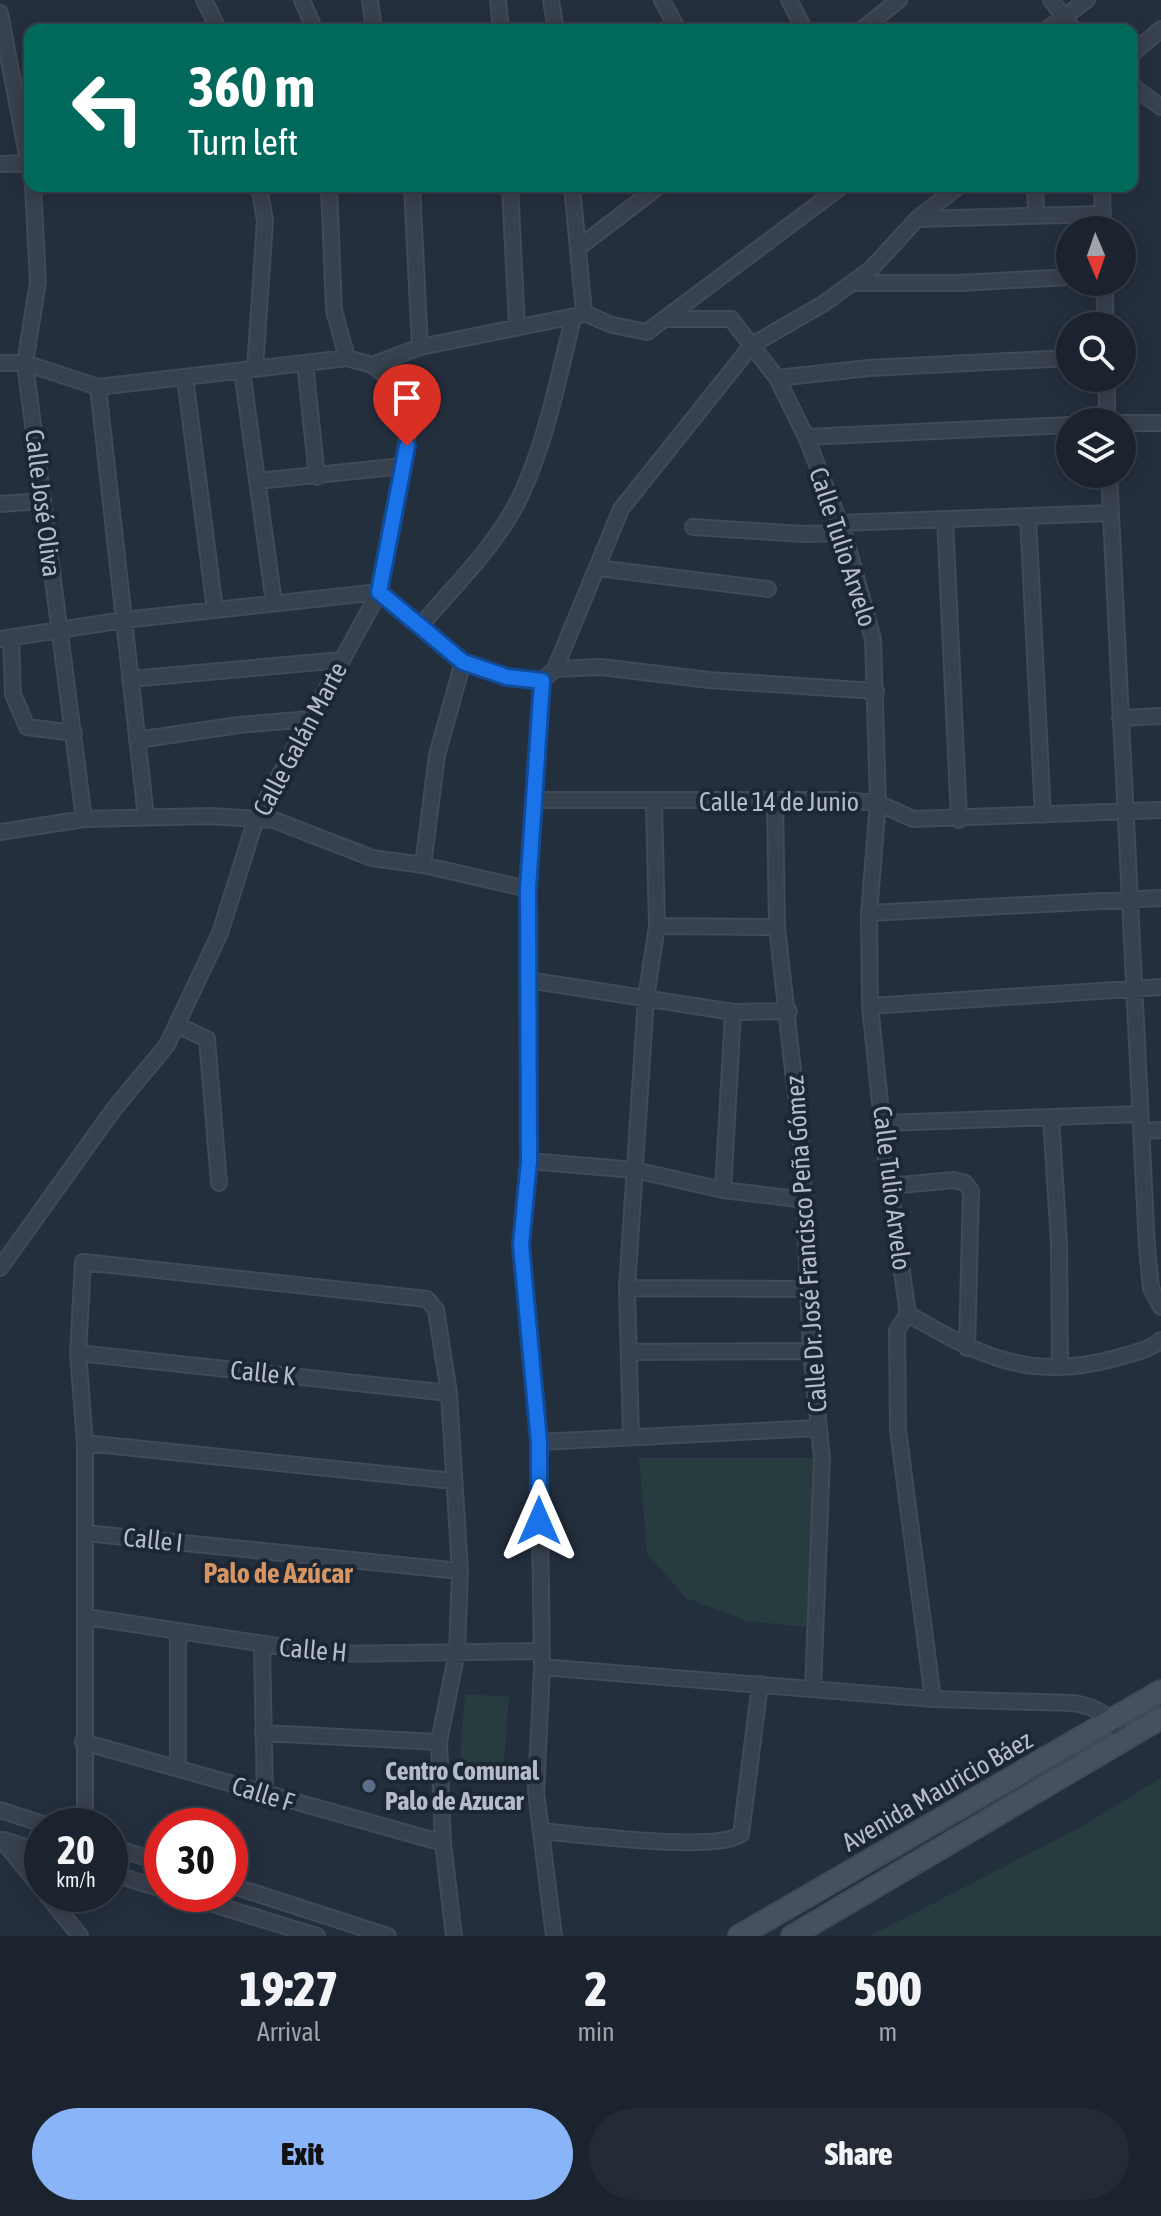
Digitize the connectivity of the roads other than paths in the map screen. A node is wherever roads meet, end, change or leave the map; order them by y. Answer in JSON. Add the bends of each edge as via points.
{"nodes":[{"id":1,"x":204,"y":0,"type":"edge"},
{"id":2,"x":302,"y":0,"type":"edge"},
{"id":3,"x":370,"y":0,"type":"edge"},
{"id":4,"x":498,"y":0,"type":"edge"},
{"id":5,"x":551,"y":0,"type":"edge"},
{"id":6,"x":662,"y":0,"type":"edge"},
{"id":7,"x":789,"y":0,"type":"edge"},
{"id":8,"x":899,"y":0,"type":"edge"},
{"id":9,"x":1051,"y":0,"type":"edge"},
{"id":10,"x":1087,"y":0,"type":"edge"},
{"id":11,"x":0,"y":13,"type":"edge"},
{"id":12,"x":1063,"y":17,"type":"junction"},
{"id":13,"x":216,"y":24,"type":"edge"},
{"id":14,"x":312,"y":24,"type":"edge"},
{"id":15,"x":373,"y":24,"type":"edge"},
{"id":16,"x":500,"y":24,"type":"edge"},
{"id":17,"x":555,"y":24,"type":"edge"},
{"id":18,"x":675,"y":24,"type":"edge"},
{"id":19,"x":802,"y":24,"type":"edge"},
{"id":20,"x":869,"y":24,"type":"edge"},
{"id":21,"x":1054,"y":24,"type":"edge"},
{"id":22,"x":1069,"y":24,"type":"edge"},
{"id":23,"x":1161,"y":29,"type":"edge"},
{"id":24,"x":1138,"y":49,"type":"edge"},
{"id":25,"x":23,"y":89,"type":"edge"},
{"id":26,"x":1138,"y":90,"type":"edge"},
{"id":27,"x":1160,"y":104,"type":"edge"},
{"id":28,"x":0,"y":164,"type":"edge"},
{"id":29,"x":24,"y":165,"type":"edge"},
{"id":30,"x":33,"y":192,"type":"edge"},
{"id":31,"x":260,"y":192,"type":"edge"},
{"id":32,"x":329,"y":192,"type":"edge"},
{"id":33,"x":412,"y":192,"type":"edge"},
{"id":34,"x":510,"y":192,"type":"edge"},
{"id":35,"x":573,"y":192,"type":"edge"},
{"id":36,"x":651,"y":192,"type":"edge"},
{"id":37,"x":834,"y":192,"type":"edge"},
{"id":38,"x":951,"y":192,"type":"edge"},
{"id":39,"x":1035,"y":192,"type":"edge"},
{"id":40,"x":1102,"y":192,"type":"edge"},
{"id":41,"x":1103,"y":214,"type":"joint"},
{"id":42,"x":1036,"y":215,"type":"junction"},
{"id":43,"x":917,"y":219,"type":"junction"},
{"id":44,"x":578,"y":248,"type":"junction"},
{"id":45,"x":1056,"y":278,"type":"edge"},
{"id":46,"x":852,"y":283,"type":"junction"},
{"id":47,"x":578,"y":316,"type":"junction"},
{"id":48,"x":668,"y":319,"type":"junction"},
{"id":49,"x":517,"y":326,"type":"junction"},
{"id":50,"x":752,"y":345,"type":"junction"},
{"id":51,"x":420,"y":347,"type":"junction"},
{"id":52,"x":347,"y":358,"type":"junction"},
{"id":53,"x":1056,"y":359,"type":"edge"},
{"id":54,"x":0,"y":363,"type":"edge"},
{"id":55,"x":25,"y":363,"type":"junction"},
{"id":56,"x":305,"y":363,"type":"junction"},
{"id":57,"x":372,"y":365,"type":"junction"},
{"id":58,"x":248,"y":370,"type":"junction"},
{"id":59,"x":185,"y":378,"type":"junction"},
{"id":60,"x":777,"y":378,"type":"junction"},
{"id":61,"x":98,"y":387,"type":"junction"},
{"id":62,"x":1136,"y":423,"type":"edge"},
{"id":63,"x":1161,"y":423,"type":"edge"},
{"id":64,"x":1056,"y":426,"type":"edge"},
{"id":65,"x":806,"y":437,"type":"junction"},
{"id":66,"x":404,"y":466,"type":"junction"},
{"id":67,"x":317,"y":477,"type":"junction"},
{"id":68,"x":257,"y":481,"type":"junction"},
{"id":69,"x":1110,"y":488,"type":"edge"},
{"id":70,"x":43,"y":501,"type":"junction"},
{"id":71,"x":0,"y":504,"type":"edge"},
{"id":72,"x":1111,"y":513,"type":"junction"},
{"id":73,"x":1028,"y":517,"type":"junction"},
{"id":74,"x":945,"y":519,"type":"junction"},
{"id":75,"x":693,"y":527,"type":"dead end"},
{"id":76,"x":842,"y":528,"type":"junction"},
{"id":77,"x":597,"y":568,"type":"junction"},
{"id":78,"x":768,"y":589,"type":"dead end"},
{"id":79,"x":379,"y":592,"type":"junction"},
{"id":80,"x":274,"y":603,"type":"junction"},
{"id":81,"x":215,"y":609,"type":"junction"},
{"id":82,"x":124,"y":620,"type":"junction"},
{"id":83,"x":420,"y":626,"type":"junction"},
{"id":84,"x":60,"y":630,"type":"junction"},
{"id":85,"x":5,"y":638,"type":"edge"},
{"id":86,"x":342,"y":660,"type":"junction"},
{"id":87,"x":463,"y":662,"type":"junction"},
{"id":88,"x":555,"y":669,"type":"junction"},
{"id":89,"x":130,"y":679,"type":"junction"},
{"id":90,"x":542,"y":681,"type":"junction"},
{"id":91,"x":876,"y":691,"type":"junction"},
{"id":92,"x":1161,"y":716,"type":"edge"},
{"id":93,"x":1120,"y":718,"type":"junction"},
{"id":94,"x":310,"y":719,"type":"junction"},
{"id":95,"x":74,"y":733,"type":"junction"},
{"id":96,"x":137,"y":740,"type":"junction"},
{"id":97,"x":536,"y":800,"type":"junction"},
{"id":98,"x":775,"y":800,"type":"junction"},
{"id":99,"x":654,"y":803,"type":"junction"},
{"id":100,"x":878,"y":803,"type":"junction"},
{"id":101,"x":1161,"y":810,"type":"edge"},
{"id":102,"x":1125,"y":812,"type":"junction"},
{"id":103,"x":1043,"y":815,"type":"junction"},
{"id":104,"x":146,"y":817,"type":"junction"},
{"id":105,"x":84,"y":819,"type":"junction"},
{"id":106,"x":256,"y":819,"type":"junction"},
{"id":107,"x":959,"y":820,"type":"junction"},
{"id":108,"x":0,"y":832,"type":"edge"},
{"id":109,"x":423,"y":865,"type":"junction"},
{"id":110,"x":528,"y":889,"type":"junction"},
{"id":111,"x":1161,"y":898,"type":"edge"},
{"id":112,"x":1131,"y":900,"type":"junction"},
{"id":113,"x":869,"y":913,"type":"junction"},
{"id":114,"x":657,"y":926,"type":"junction"},
{"id":115,"x":777,"y":927,"type":"junction"},
{"id":116,"x":528,"y":980,"type":"junction"},
{"id":117,"x":1161,"y":987,"type":"edge"},
{"id":118,"x":1133,"y":989,"type":"junction"},
{"id":119,"x":646,"y":998,"type":"junction"},
{"id":120,"x":870,"y":1006,"type":"junction"},
{"id":121,"x":789,"y":1011,"type":"junction"},
{"id":122,"x":733,"y":1012,"type":"junction"},
{"id":123,"x":177,"y":1025,"type":"junction"},
{"id":124,"x":1140,"y":1114,"type":"junction"},
{"id":125,"x":1051,"y":1118,"type":"junction"},
{"id":126,"x":883,"y":1123,"type":"junction"},
{"id":127,"x":1161,"y":1130,"type":"edge"},
{"id":128,"x":1141,"y":1131,"type":"junction"},
{"id":129,"x":529,"y":1161,"type":"junction"},
{"id":130,"x":635,"y":1170,"type":"junction"},
{"id":131,"x":219,"y":1183,"type":"dead end"},
{"id":132,"x":889,"y":1186,"type":"junction"},
{"id":133,"x":723,"y":1190,"type":"junction"},
{"id":134,"x":806,"y":1200,"type":"junction"},
{"id":135,"x":1154,"y":1247,"type":"edge"},
{"id":136,"x":0,"y":1268,"type":"edge"},
{"id":137,"x":627,"y":1288,"type":"junction"},
{"id":138,"x":808,"y":1289,"type":"junction"},
{"id":139,"x":1161,"y":1307,"type":"edge"},
{"id":140,"x":908,"y":1314,"type":"junction"},
{"id":141,"x":1161,"y":1340,"type":"edge"},
{"id":142,"x":967,"y":1348,"type":"junction"},
{"id":143,"x":811,"y":1351,"type":"junction"},
{"id":144,"x":629,"y":1352,"type":"junction"},
{"id":145,"x":78,"y":1353,"type":"junction"},
{"id":146,"x":1060,"y":1367,"type":"junction"},
{"id":147,"x":449,"y":1393,"type":"junction"},
{"id":148,"x":818,"y":1428,"type":"junction"},
{"id":149,"x":631,"y":1435,"type":"junction"},
{"id":150,"x":539,"y":1442,"type":"junction"},
{"id":151,"x":85,"y":1443,"type":"junction"},
{"id":152,"x":453,"y":1481,"type":"junction"},
{"id":153,"x":85,"y":1533,"type":"junction"},
{"id":154,"x":460,"y":1571,"type":"junction"},
{"id":155,"x":87,"y":1617,"type":"junction"},
{"id":156,"x":178,"y":1631,"type":"junction"},
{"id":157,"x":262,"y":1645,"type":"junction"},
{"id":158,"x":541,"y":1651,"type":"junction"},
{"id":159,"x":457,"y":1652,"type":"junction"},
{"id":160,"x":542,"y":1667,"type":"junction"},
{"id":161,"x":760,"y":1684,"type":"junction"},
{"id":162,"x":813,"y":1689,"type":"junction"},
{"id":163,"x":1161,"y":1691,"type":"edge"},
{"id":164,"x":933,"y":1699,"type":"junction"},
{"id":165,"x":1161,"y":1718,"type":"edge"},
{"id":166,"x":1113,"y":1719,"type":"junction"},
{"id":167,"x":263,"y":1733,"type":"junction"},
{"id":168,"x":1124,"y":1739,"type":"junction"},
{"id":169,"x":83,"y":1742,"type":"junction"},
{"id":170,"x":439,"y":1742,"type":"junction"},
{"id":171,"x":178,"y":1767,"type":"junction"},
{"id":172,"x":265,"y":1796,"type":"junction"},
{"id":173,"x":85,"y":1808,"type":"edge"},
{"id":174,"x":0,"y":1810,"type":"edge"},
{"id":175,"x":24,"y":1818,"type":"edge"},
{"id":176,"x":541,"y":1831,"type":"junction"},
{"id":177,"x":1,"y":1839,"type":"edge"},
{"id":178,"x":443,"y":1843,"type":"junction"},
{"id":179,"x":24,"y":1846,"type":"edge"},
{"id":180,"x":24,"y":1867,"type":"edge"},
{"id":181,"x":248,"y":1891,"type":"edge"},
{"id":182,"x":61,"y":1912,"type":"edge"},
{"id":183,"x":239,"y":1912,"type":"edge"},
{"id":184,"x":80,"y":1936,"type":"edge"},
{"id":185,"x":317,"y":1936,"type":"edge"},
{"id":186,"x":388,"y":1936,"type":"edge"},
{"id":187,"x":454,"y":1936,"type":"edge"},
{"id":188,"x":554,"y":1936,"type":"edge"},
{"id":189,"x":739,"y":1936,"type":"edge"},
{"id":190,"x":792,"y":1936,"type":"edge"}],
"edges":[{"from":1,"to":13,"type":"street"},
{"from":2,"to":14,"type":"street"},
{"from":3,"to":15,"type":"street"},
{"from":4,"to":16,"type":"street"},
{"from":5,"to":17,"type":"street"},
{"from":6,"to":18,"type":"street"},
{"from":7,"to":19,"type":"street"},
{"from":8,"to":20,"type":"street"},
{"from":9,"to":12,"type":"street"},
{"from":10,"to":12,"type":"street"},
{"from":11,"to":25,"type":"street"},
{"from":12,"to":21,"type":"street"},
{"from":12,"to":22,"type":"street"},
{"from":23,"to":24,"type":"street"},
{"from":26,"to":27,"type":"street"},
{"from":28,"to":29,"type":"street"},
{"from":30,"to":55,"type":"street","name":"Calle José Oliva","via":[[38,282]]},
{"from":31,"to":58,"type":"street","via":[[265,221]]},
{"from":32,"to":52,"type":"street","via":[[334,310]]},
{"from":33,"to":51,"type":"street"},
{"from":34,"to":49,"type":"street"},
{"from":35,"to":44,"type":"street"},
{"from":36,"to":44,"type":"street"},
{"from":37,"to":48,"type":"street"},
{"from":38,"to":43,"type":"street"},
{"from":39,"to":42,"type":"street"},
{"from":40,"to":41,"type":"street"},
{"from":41,"to":42,"type":"street"},
{"from":42,"to":43,"type":"street"},
{"from":43,"to":46,"type":"street"},
{"from":44,"to":47,"type":"street"},
{"from":45,"to":46,"type":"street"},
{"from":46,"to":50,"type":"street"},
{"from":47,"to":48,"type":"street","name":"Calle Tulio Arvelo","via":[[647,332]]},
{"from":47,"to":49,"type":"street","name":"Calle Tulio Arvelo"},
{"from":47,"to":83,"type":"street","via":[[520,498],[484,551]]},
{"from":48,"to":50,"type":"street","name":"Calle Tulio Arvelo","via":[[731,319]]},
{"from":49,"to":51,"type":"street","name":"Calle Tulio Arvelo"},
{"from":50,"to":60,"type":"street","name":"Calle Tulio Arvelo"},
{"from":50,"to":77,"type":"street","via":[[621,509]]},
{"from":51,"to":57,"type":"street","name":"Calle Tulio Arvelo"},
{"from":52,"to":56,"type":"street"},
{"from":52,"to":57,"type":"street","name":"Calle Galán Marte"},
{"from":53,"to":60,"type":"street"},
{"from":54,"to":55,"type":"street"},
{"from":55,"to":61,"type":"street"},
{"from":55,"to":70,"type":"street","name":"Calle José Oliva"},
{"from":56,"to":58,"type":"street"},
{"from":56,"to":67,"type":"street"},
{"from":57,"to":66,"type":"street","name":"Calle Galán Marte","via":[[400,387],[411,417]]},
{"from":58,"to":59,"type":"street"},
{"from":58,"to":68,"type":"street"},
{"from":59,"to":61,"type":"street"},
{"from":59,"to":81,"type":"street"},
{"from":60,"to":65,"type":"street","name":"Calle Tulio Arvelo"},
{"from":61,"to":82,"type":"street"},
{"from":62,"to":63,"type":"street"},
{"from":64,"to":65,"type":"street"},
{"from":65,"to":76,"type":"street","name":"Calle Tulio Arvelo"},
{"from":66,"to":67,"type":"street"},
{"from":66,"to":79,"type":"street","name":"Calle Galán Marte"},
{"from":67,"to":68,"type":"street"},
{"from":68,"to":80,"type":"street"},
{"from":69,"to":72,"type":"street"},
{"from":70,"to":71,"type":"street"},
{"from":70,"to":84,"type":"street","name":"Calle José Oliva"},
{"from":72,"to":73,"type":"street"},
{"from":72,"to":93,"type":"street"},
{"from":73,"to":74,"type":"street"},
{"from":73,"to":103,"type":"street"},
{"from":74,"to":76,"type":"street"},
{"from":74,"to":107,"type":"street"},
{"from":75,"to":76,"type":"street"},
{"from":76,"to":91,"type":"street","name":"Calle Tulio Arvelo","via":[[873,639]]},
{"from":77,"to":78,"type":"street"},
{"from":77,"to":88,"type":"street"},
{"from":79,"to":80,"type":"street"},
{"from":79,"to":83,"type":"street"},
{"from":79,"to":86,"type":"street","name":"Calle Galán Marte"},
{"from":80,"to":81,"type":"street"},
{"from":81,"to":82,"type":"street"},
{"from":82,"to":84,"type":"street"},
{"from":82,"to":89,"type":"street"},
{"from":83,"to":87,"type":"street"},
{"from":84,"to":85,"type":"street"},
{"from":84,"to":95,"type":"street","name":"Calle José Oliva"},
{"from":85,"to":95,"type":"street","via":[[13,694],[27,727]]},
{"from":86,"to":89,"type":"street"},
{"from":86,"to":94,"type":"street","name":"Calle Galán Marte"},
{"from":87,"to":90,"type":"street","via":[[507,677]]},
{"from":87,"to":109,"type":"street","via":[[437,755]]},
{"from":88,"to":90,"type":"street"},
{"from":88,"to":91,"type":"street","via":[[601,667]]},
{"from":89,"to":96,"type":"street"},
{"from":90,"to":97,"type":"street"},
{"from":91,"to":100,"type":"street","name":"Calle Tulio Arvelo"},
{"from":92,"to":93,"type":"street"},
{"from":93,"to":102,"type":"street"},
{"from":94,"to":96,"type":"street"},
{"from":94,"to":106,"type":"street","name":"Calle Galán Marte"},
{"from":95,"to":105,"type":"street","name":"Calle José Oliva"},
{"from":96,"to":104,"type":"street"},
{"from":97,"to":99,"type":"street","name":"Calle 14 de Junio"},
{"from":97,"to":110,"type":"street"},
{"from":98,"to":99,"type":"street","name":"Calle 14 de Junio"},
{"from":98,"to":100,"type":"street","name":"Calle 14 de Junio"},
{"from":98,"to":115,"type":"street","name":"Calle Dr. José Francisco Peña Gómez"},
{"from":99,"to":114,"type":"street"},
{"from":100,"to":107,"type":"street","name":"Calle 14 de Junio","via":[[913,819]]},
{"from":100,"to":113,"type":"street","name":"Calle Tulio Arvelo"},
{"from":101,"to":102,"type":"street","name":"Calle 14 de Junio"},
{"from":102,"to":103,"type":"street","name":"Calle 14 de Junio"},
{"from":102,"to":112,"type":"street"},
{"from":103,"to":107,"type":"street","name":"Calle 14 de Junio"},
{"from":104,"to":105,"type":"street"},
{"from":104,"to":106,"type":"street"},
{"from":105,"to":108,"type":"street"},
{"from":106,"to":109,"type":"street","via":[[274,820],[372,858]]},
{"from":106,"to":123,"type":"street","name":"Calle Galán Marte","via":[[220,933]]},
{"from":109,"to":110,"type":"street"},
{"from":110,"to":116,"type":"street"},
{"from":111,"to":112,"type":"street"},
{"from":112,"to":113,"type":"street"},
{"from":112,"to":118,"type":"street"},
{"from":113,"to":120,"type":"street","name":"Calle Tulio Arvelo"},
{"from":114,"to":115,"type":"street"},
{"from":114,"to":119,"type":"street"},
{"from":115,"to":121,"type":"street","name":"Calle Dr. José Francisco Peña Gómez"},
{"from":116,"to":119,"type":"street"},
{"from":116,"to":129,"type":"street"},
{"from":117,"to":118,"type":"street"},
{"from":118,"to":120,"type":"street"},
{"from":118,"to":124,"type":"street"},
{"from":119,"to":122,"type":"street"},
{"from":119,"to":130,"type":"street"},
{"from":120,"to":126,"type":"street","name":"Calle Tulio Arvelo"},
{"from":121,"to":122,"type":"street"},
{"from":121,"to":134,"type":"street","name":"Calle Dr. José Francisco Peña Gómez"},
{"from":122,"to":133,"type":"street"},
{"from":123,"to":131,"type":"street","via":[[207,1039]]},
{"from":123,"to":136,"type":"street","name":"Calle Galán Marte"},
{"from":124,"to":125,"type":"street"},
{"from":124,"to":128,"type":"street"},
{"from":125,"to":126,"type":"street"},
{"from":125,"to":146,"type":"street"},
{"from":126,"to":132,"type":"street","name":"Calle Tulio Arvelo"},
{"from":127,"to":128,"type":"street"},
{"from":128,"to":135,"type":"street"},
{"from":129,"to":130,"type":"street"},
{"from":129,"to":150,"type":"street","via":[[521,1245]]},
{"from":130,"to":133,"type":"street"},
{"from":130,"to":137,"type":"street"},
{"from":132,"to":140,"type":"street","name":"Calle Tulio Arvelo"},
{"from":132,"to":142,"type":"street","via":[[954,1180],[971,1191]]},
{"from":133,"to":134,"type":"street"},
{"from":134,"to":138,"type":"street","name":"Calle Dr. José Francisco Peña Gómez"},
{"from":135,"to":139,"type":"street","via":[[1151,1288]]},
{"from":137,"to":138,"type":"street"},
{"from":137,"to":144,"type":"street"},
{"from":138,"to":143,"type":"street","name":"Calle Dr. José Francisco Peña Gómez"},
{"from":140,"to":142,"type":"street"},
{"from":140,"to":164,"type":"street","via":[[897,1330],[898,1430]]},
{"from":141,"to":146,"type":"street","via":[[1152,1348],[1104,1361]]},
{"from":142,"to":146,"type":"street","via":[[1013,1365]]},
{"from":143,"to":144,"type":"street"},
{"from":143,"to":148,"type":"street","name":"Calle Dr. José Francisco Peña Gómez"},
{"from":144,"to":149,"type":"street"},
{"from":145,"to":147,"type":"street","name":"Calle K"},
{"from":145,"to":147,"type":"street","via":[[83,1262],[427,1299],[436,1310]]},
{"from":145,"to":151,"type":"street"},
{"from":147,"to":152,"type":"street"},
{"from":148,"to":149,"type":"street"},
{"from":148,"to":162,"type":"street","name":"Calle Dr. José Francisco Peña Gómez","via":[[821,1519]]},
{"from":149,"to":150,"type":"street"},
{"from":150,"to":158,"type":"street"},
{"from":151,"to":152,"type":"street"},
{"from":151,"to":153,"type":"street"},
{"from":152,"to":154,"type":"street"},
{"from":153,"to":154,"type":"street","name":"Calle I"},
{"from":153,"to":155,"type":"street"},
{"from":154,"to":159,"type":"street"},
{"from":155,"to":156,"type":"street","name":"Calle H"},
{"from":155,"to":169,"type":"street"},
{"from":156,"to":157,"type":"street","name":"Calle H"},
{"from":156,"to":171,"type":"street"},
{"from":157,"to":159,"type":"street","name":"Calle H","via":[[330,1654]]},
{"from":157,"to":167,"type":"street"},
{"from":158,"to":159,"type":"street","name":"Calle H"},
{"from":158,"to":160,"type":"street"},
{"from":159,"to":170,"type":"street"},
{"from":160,"to":161,"type":"street"},
{"from":160,"to":176,"type":"street","via":[[536,1792]]},
{"from":161,"to":162,"type":"street"},
{"from":161,"to":176,"type":"street","via":[[741,1834],[733,1841]]},
{"from":162,"to":164,"type":"street"},
{"from":163,"to":166,"type":"main road","name":"Avenida Mauricio Báez"},
{"from":164,"to":166,"type":"street","via":[[1073,1703]]},
{"from":165,"to":168,"type":"main road","name":"Avenida Mauricio Báez"},
{"from":166,"to":168,"type":"street"},
{"from":166,"to":189,"type":"main road","name":"Avenida Mauricio Báez"},
{"from":167,"to":170,"type":"street"},
{"from":167,"to":172,"type":"street"},
{"from":168,"to":190,"type":"main road","name":"Avenida Mauricio Báez"},
{"from":169,"to":171,"type":"street","name":"Calle F"},
{"from":169,"to":173,"type":"street"},
{"from":170,"to":178,"type":"street"},
{"from":171,"to":172,"type":"street","name":"Calle F"},
{"from":172,"to":178,"type":"street","name":"Calle F"},
{"from":174,"to":175,"type":"street"},
{"from":176,"to":188,"type":"street"},
{"from":177,"to":179,"type":"street"},
{"from":177,"to":180,"type":"street"},
{"from":178,"to":187,"type":"street"},
{"from":181,"to":186,"type":"street"},
{"from":182,"to":184,"type":"street"},
{"from":183,"to":185,"type":"street"}]}
